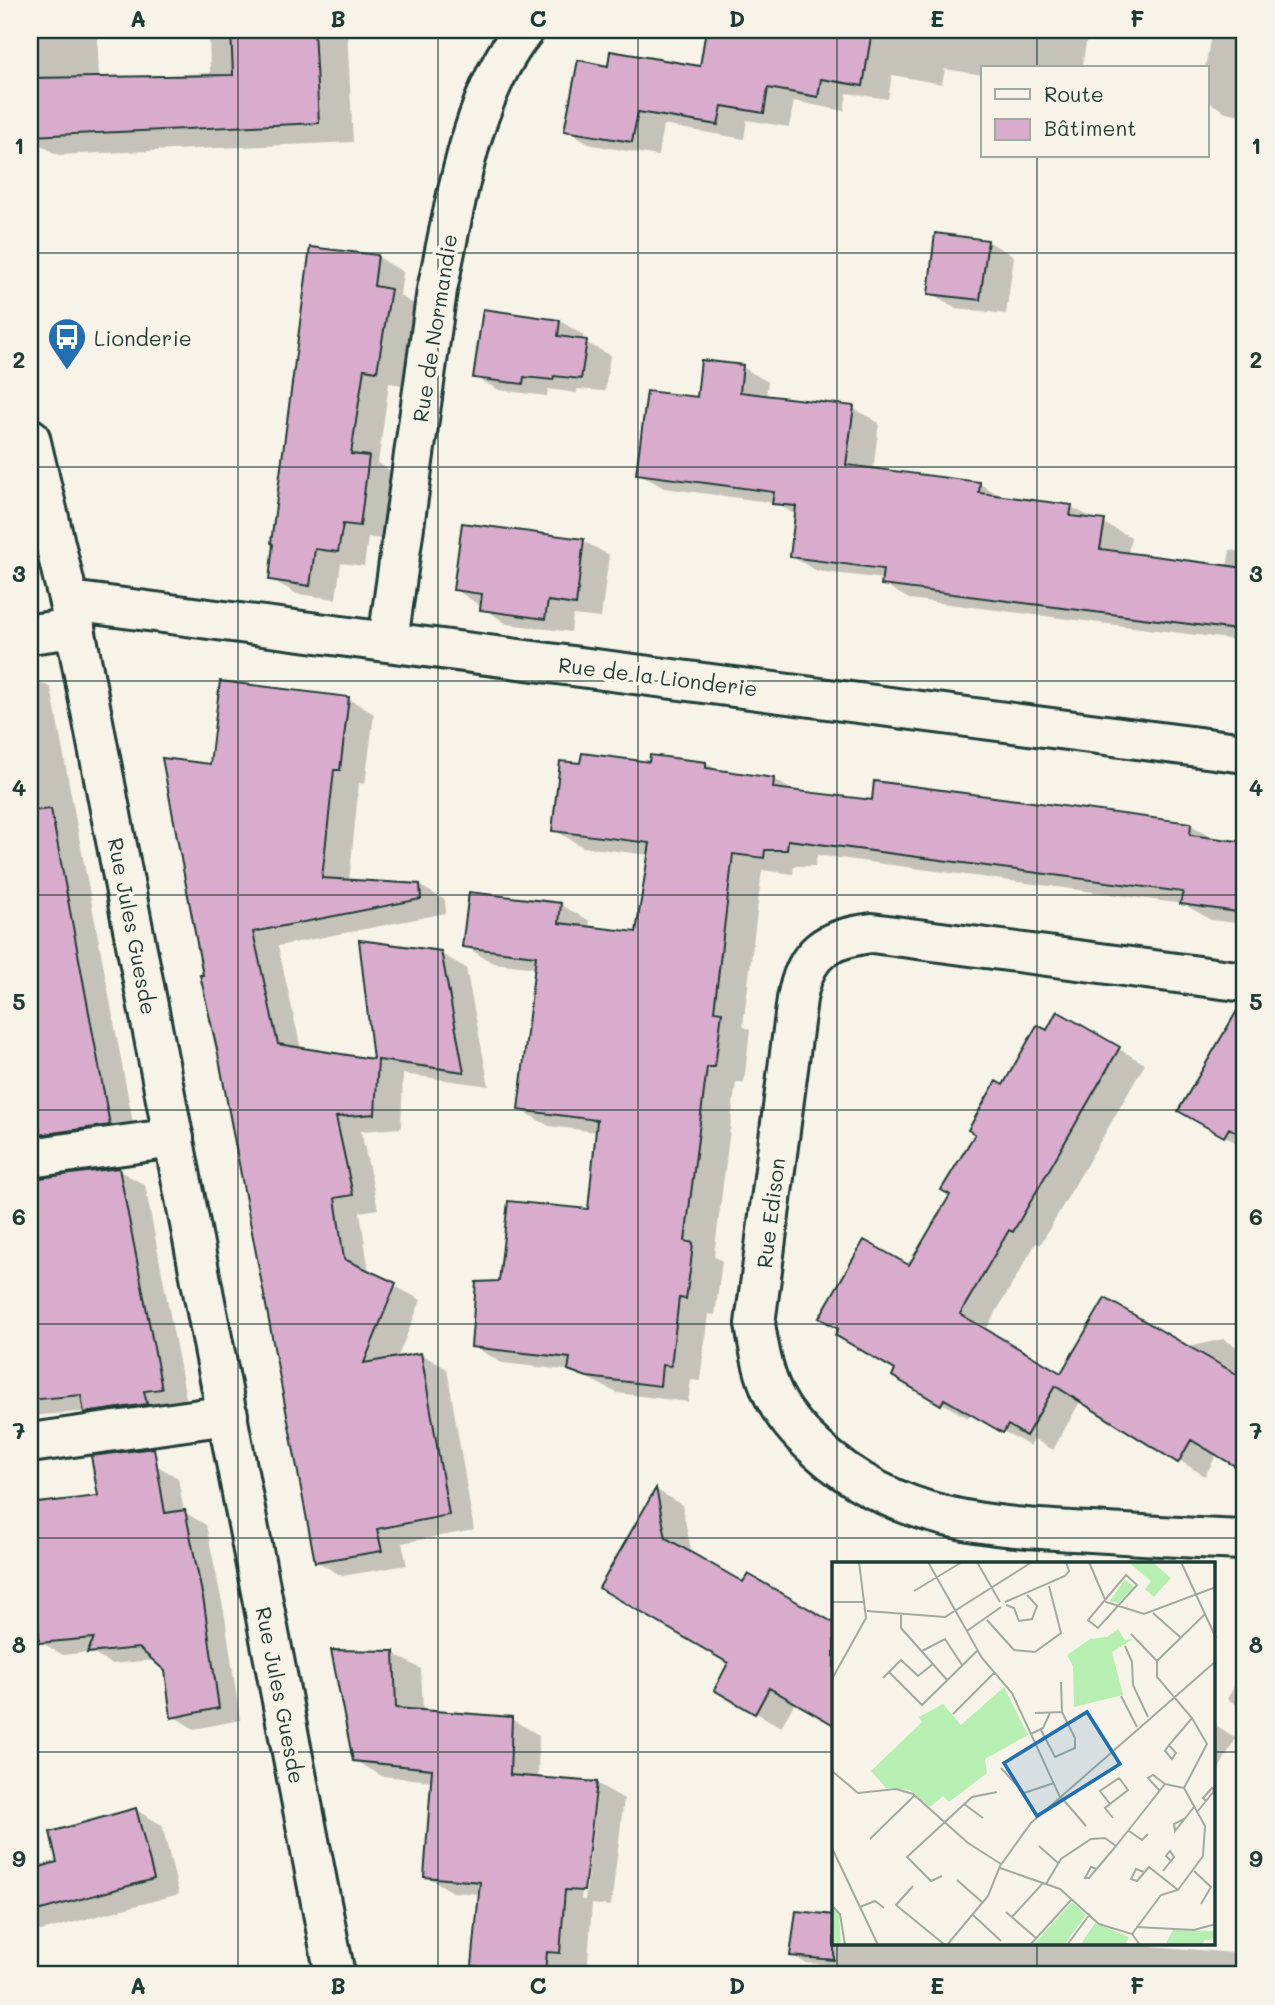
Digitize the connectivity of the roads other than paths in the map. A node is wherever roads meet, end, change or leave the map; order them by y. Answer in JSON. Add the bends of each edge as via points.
{"nodes":[{"id":1,"x":524,"y":30,"type":"edge"},
{"id":2,"x":30,"y":438,"type":"edge"},
{"id":3,"x":72,"y":614,"type":"junction"},
{"id":4,"x":30,"y":634,"type":"edge"},
{"id":5,"x":388,"y":641,"type":"junction"},
{"id":6,"x":1245,"y":753,"type":"edge"},
{"id":7,"x":1245,"y":982,"type":"edge"},
{"id":8,"x":174,"y":1138,"type":"junction"},
{"id":9,"x":30,"y":1158,"type":"edge"},
{"id":10,"x":228,"y":1415,"type":"junction"},
{"id":11,"x":30,"y":1443,"type":"edge"},
{"id":12,"x":1245,"y":1540,"type":"edge"},
{"id":13,"x":335,"y":1975,"type":"edge"}],
"edges":[{"from":1,"to":5,"type":"street","name":"Rue de Normandie","via":[[490,84],[448,235]]},
{"from":2,"to":3,"type":"street","name":"Rue Jules Guesde"},
{"from":3,"to":4,"type":"street","name":"Rue de la Lionderie"},
{"from":3,"to":5,"type":"street","name":"Rue de la Lionderie"},
{"from":3,"to":8,"type":"street","name":"Rue Jules Guesde"},
{"from":5,"to":6,"type":"street","name":"Rue de la Lionderie"},
{"from":7,"to":12,"type":"street","name":"Rue Edison","via":[[872,933],[843,937],[817,951],[801,978],[797,999],[755,1324],[762,1364],[775,1397],[802,1436],[866,1486],[908,1505],[951,1520],[999,1528]]},
{"from":8,"to":9,"type":"street"},
{"from":8,"to":10,"type":"street","name":"Rue Jules Guesde"},
{"from":10,"to":11,"type":"street"},
{"from":10,"to":13,"type":"street","name":"Rue Jules Guesde"}]}
